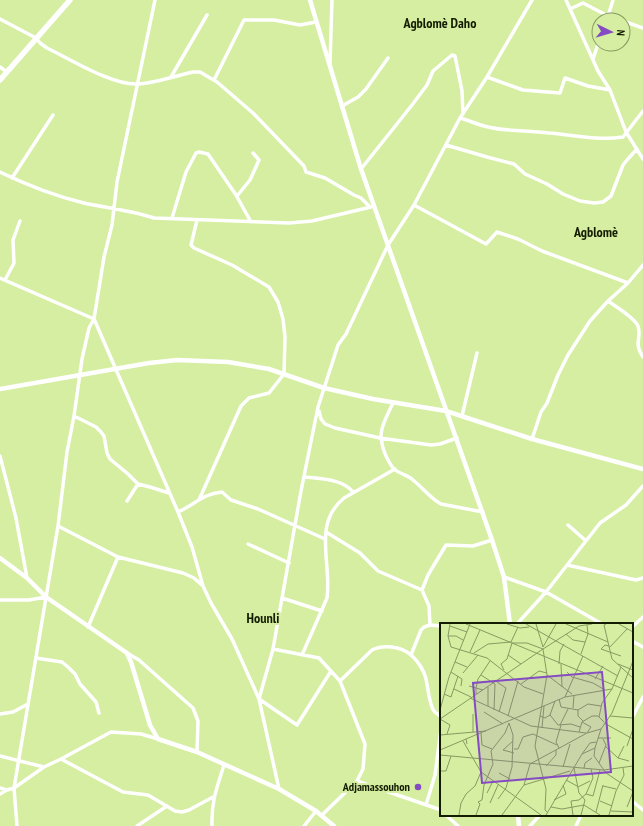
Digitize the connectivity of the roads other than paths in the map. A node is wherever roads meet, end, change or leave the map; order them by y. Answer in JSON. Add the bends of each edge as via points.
{"nodes":[{"id":1,"x":70,"y":0,"type":"edge"},
{"id":2,"x":155,"y":0,"type":"edge"},
{"id":3,"x":310,"y":0,"type":"edge"},
{"id":4,"x":332,"y":0,"type":"edge"},
{"id":5,"x":532,"y":0,"type":"edge"},
{"id":6,"x":566,"y":0,"type":"edge"},
{"id":7,"x":613,"y":0,"type":"edge"},
{"id":8,"x":570,"y":10,"type":"junction"},
{"id":9,"x":597,"y":12,"type":"edge"},
{"id":10,"x":609,"y":12,"type":"edge"},
{"id":11,"x":207,"y":15,"type":"dead end"},
{"id":12,"x":0,"y":19,"type":"edge"},
{"id":13,"x":316,"y":22,"type":"junction"},
{"id":14,"x":631,"y":23,"type":"edge"},
{"id":15,"x":643,"y":28,"type":"edge"},
{"id":16,"x":36,"y":38,"type":"junction"},
{"id":17,"x":595,"y":52,"type":"edge"},
{"id":18,"x":388,"y":58,"type":"dead end"},
{"id":19,"x":593,"y":59,"type":"junction"},
{"id":20,"x":0,"y":67,"type":"edge"},
{"id":21,"x":330,"y":68,"type":"junction"},
{"id":22,"x":7,"y":72,"type":"junction"},
{"id":23,"x":487,"y":77,"type":"junction"},
{"id":24,"x":170,"y":78,"type":"junction"},
{"id":25,"x":0,"y":80,"type":"edge"},
{"id":26,"x":214,"y":80,"type":"junction"},
{"id":27,"x":137,"y":84,"type":"junction"},
{"id":28,"x":610,"y":90,"type":"junction"},
{"id":29,"x":342,"y":106,"type":"junction"},
{"id":30,"x":643,"y":111,"type":"edge"},
{"id":31,"x":53,"y":115,"type":"dead end"},
{"id":32,"x":462,"y":116,"type":"junction"},
{"id":33,"x":626,"y":132,"type":"junction"},
{"id":34,"x":446,"y":145,"type":"junction"},
{"id":35,"x":637,"y":149,"type":"junction"},
{"id":36,"x":252,"y":153,"type":"dead end"},
{"id":37,"x":643,"y":159,"type":"edge"},
{"id":38,"x":361,"y":169,"type":"junction"},
{"id":39,"x":0,"y":172,"type":"edge"},
{"id":40,"x":12,"y":178,"type":"junction"},
{"id":41,"x":237,"y":196,"type":"junction"},
{"id":42,"x":414,"y":206,"type":"junction"},
{"id":43,"x":372,"y":207,"type":"junction"},
{"id":44,"x":113,"y":208,"type":"junction"},
{"id":45,"x":172,"y":218,"type":"junction"},
{"id":46,"x":197,"y":220,"type":"junction"},
{"id":47,"x":20,"y":221,"type":"dead end"},
{"id":48,"x":251,"y":222,"type":"junction"},
{"id":49,"x":388,"y":245,"type":"junction"},
{"id":50,"x":643,"y":266,"type":"edge"},
{"id":51,"x":0,"y":278,"type":"edge"},
{"id":52,"x":5,"y":280,"type":"junction"},
{"id":53,"x":628,"y":283,"type":"junction"},
{"id":54,"x":608,"y":301,"type":"junction"},
{"id":55,"x":94,"y":319,"type":"junction"},
{"id":56,"x":477,"y":353,"type":"dead end"},
{"id":57,"x":643,"y":357,"type":"edge"},
{"id":58,"x":117,"y":368,"type":"junction"},
{"id":59,"x":80,"y":374,"type":"junction"},
{"id":60,"x":284,"y":374,"type":"junction"},
{"id":61,"x":324,"y":388,"type":"junction"},
{"id":62,"x":0,"y":389,"type":"edge"},
{"id":63,"x":393,"y":403,"type":"junction"},
{"id":64,"x":318,"y":408,"type":"junction"},
{"id":65,"x":446,"y":411,"type":"junction"},
{"id":66,"x":74,"y":416,"type":"junction"},
{"id":67,"x":462,"y":416,"type":"junction"},
{"id":68,"x":380,"y":438,"type":"junction"},
{"id":69,"x":456,"y":438,"type":"junction"},
{"id":70,"x":532,"y":439,"type":"junction"},
{"id":71,"x":0,"y":456,"type":"edge"},
{"id":72,"x":395,"y":469,"type":"junction"},
{"id":73,"x":643,"y":469,"type":"edge"},
{"id":74,"x":305,"y":477,"type":"junction"},
{"id":75,"x":138,"y":484,"type":"junction"},
{"id":76,"x":643,"y":486,"type":"edge"},
{"id":77,"x":353,"y":492,"type":"junction"},
{"id":78,"x":169,"y":493,"type":"junction"},
{"id":79,"x":199,"y":500,"type":"junction"},
{"id":80,"x":127,"y":501,"type":"dead end"},
{"id":81,"x":178,"y":512,"type":"junction"},
{"id":82,"x":483,"y":512,"type":"junction"},
{"id":83,"x":568,"y":525,"type":"dead end"},
{"id":84,"x":58,"y":526,"type":"junction"},
{"id":85,"x":296,"y":526,"type":"junction"},
{"id":86,"x":326,"y":532,"type":"junction"},
{"id":87,"x":325,"y":539,"type":"junction"},
{"id":88,"x":492,"y":540,"type":"junction"},
{"id":89,"x":585,"y":540,"type":"junction"},
{"id":90,"x":248,"y":544,"type":"dead end"},
{"id":91,"x":118,"y":557,"type":"junction"},
{"id":92,"x":0,"y":558,"type":"edge"},
{"id":93,"x":289,"y":563,"type":"junction"},
{"id":94,"x":567,"y":566,"type":"junction"},
{"id":95,"x":504,"y":577,"type":"junction"},
{"id":96,"x":26,"y":578,"type":"junction"},
{"id":97,"x":643,"y":578,"type":"edge"},
{"id":98,"x":203,"y":586,"type":"junction"},
{"id":99,"x":422,"y":590,"type":"junction"},
{"id":100,"x":546,"y":592,"type":"junction"},
{"id":101,"x":46,"y":597,"type":"junction"},
{"id":102,"x":282,"y":598,"type":"junction"},
{"id":103,"x":0,"y":600,"type":"edge"},
{"id":104,"x":322,"y":611,"type":"junction"},
{"id":105,"x":643,"y":617,"type":"edge"},
{"id":106,"x":510,"y":623,"type":"edge"},
{"id":107,"x":518,"y":623,"type":"edge"},
{"id":108,"x":600,"y":623,"type":"edge"},
{"id":109,"x":430,"y":625,"type":"junction"},
{"id":110,"x":440,"y":626,"type":"edge"},
{"id":111,"x":633,"y":626,"type":"edge"},
{"id":112,"x":88,"y":627,"type":"junction"},
{"id":113,"x":633,"y":642,"type":"edge"},
{"id":114,"x":643,"y":647,"type":"edge"},
{"id":115,"x":273,"y":649,"type":"junction"},
{"id":116,"x":127,"y":652,"type":"junction"},
{"id":117,"x":302,"y":655,"type":"junction"},
{"id":118,"x":411,"y":655,"type":"junction"},
{"id":119,"x":36,"y":658,"type":"junction"},
{"id":120,"x":331,"y":671,"type":"junction"},
{"id":121,"x":340,"y":682,"type":"junction"},
{"id":122,"x":643,"y":697,"type":"edge"},
{"id":123,"x":259,"y":699,"type":"junction"},
{"id":124,"x":28,"y":704,"type":"junction"},
{"id":125,"x":99,"y":712,"type":"dead end"},
{"id":126,"x":0,"y":714,"type":"edge"},
{"id":127,"x":440,"y":716,"type":"edge"},
{"id":128,"x":633,"y":716,"type":"edge"},
{"id":129,"x":440,"y":737,"type":"edge"},
{"id":130,"x":158,"y":739,"type":"junction"},
{"id":131,"x":197,"y":752,"type":"junction"},
{"id":132,"x":0,"y":756,"type":"edge"},
{"id":133,"x":61,"y":759,"type":"junction"},
{"id":134,"x":18,"y":761,"type":"junction"},
{"id":135,"x":224,"y":765,"type":"junction"},
{"id":136,"x":44,"y":767,"type":"junction"},
{"id":137,"x":357,"y":780,"type":"junction"},
{"id":138,"x":0,"y":788,"type":"edge"},
{"id":139,"x":14,"y":788,"type":"junction"},
{"id":140,"x":279,"y":789,"type":"junction"},
{"id":141,"x":7,"y":790,"type":"junction"},
{"id":142,"x":0,"y":794,"type":"edge"},
{"id":143,"x":213,"y":797,"type":"junction"},
{"id":144,"x":633,"y":802,"type":"edge"},
{"id":145,"x":426,"y":805,"type":"junction"},
{"id":146,"x":166,"y":806,"type":"junction"},
{"id":147,"x":316,"y":810,"type":"junction"},
{"id":148,"x":440,"y":810,"type":"edge"},
{"id":149,"x":643,"y":810,"type":"edge"},
{"id":150,"x":322,"y":815,"type":"junction"},
{"id":151,"x":447,"y":816,"type":"edge"},
{"id":152,"x":518,"y":816,"type":"edge"},
{"id":153,"x":539,"y":816,"type":"edge"},
{"id":154,"x":581,"y":816,"type":"edge"},
{"id":155,"x":16,"y":826,"type":"edge"},
{"id":156,"x":137,"y":826,"type":"edge"},
{"id":157,"x":212,"y":826,"type":"edge"},
{"id":158,"x":304,"y":826,"type":"edge"},
{"id":159,"x":334,"y":826,"type":"edge"},
{"id":160,"x":458,"y":826,"type":"edge"},
{"id":161,"x":519,"y":826,"type":"edge"},
{"id":162,"x":530,"y":826,"type":"edge"},
{"id":163,"x":576,"y":826,"type":"edge"}],
"edges":[{"from":1,"to":16,"type":"main road"},
{"from":2,"to":27,"type":"street"},
{"from":3,"to":13,"type":"street"},
{"from":4,"to":21,"type":"street"},
{"from":5,"to":23,"type":"street"},
{"from":6,"to":8,"type":"street"},
{"from":7,"to":10,"type":"street"},
{"from":8,"to":9,"type":"street","via":[[583,3]]},
{"from":8,"to":19,"type":"street"},
{"from":11,"to":24,"type":"street"},
{"from":12,"to":16,"type":"street"},
{"from":13,"to":21,"type":"street"},
{"from":13,"to":26,"type":"street","via":[[300,25],[274,20],[244,20]]},
{"from":14,"to":15,"type":"street"},
{"from":16,"to":22,"type":"main road"},
{"from":16,"to":27,"type":"street","via":[[47,48],[93,71],[114,80]]},
{"from":17,"to":19,"type":"street"},
{"from":18,"to":29,"type":"street","via":[[366,89]]},
{"from":19,"to":28,"type":"street"},
{"from":20,"to":22,"type":"street"},
{"from":21,"to":29,"type":"street"},
{"from":22,"to":25,"type":"main road"},
{"from":23,"to":28,"type":"street","via":[[531,92],[560,93],[565,78]]},
{"from":23,"to":32,"type":"street"},
{"from":24,"to":26,"type":"street","via":[[200,72]]},
{"from":24,"to":27,"type":"street"},
{"from":26,"to":43,"type":"street","via":[[253,113],[304,166],[306,172],[325,178]]},
{"from":27,"to":44,"type":"street"},
{"from":28,"to":33,"type":"street"},
{"from":29,"to":38,"type":"street"},
{"from":30,"to":33,"type":"street"},
{"from":31,"to":40,"type":"street"},
{"from":32,"to":33,"type":"street","via":[[484,126],[516,131],[611,139],[622,137]]},
{"from":32,"to":34,"type":"street"},
{"from":32,"to":38,"type":"street","via":[[462,91],[452,55],[433,71],[427,85]]},
{"from":33,"to":35,"type":"street"},
{"from":34,"to":35,"type":"street","via":[[514,164],[525,174],[563,194],[594,203],[603,202],[612,196],[623,165]]},
{"from":34,"to":42,"type":"street"},
{"from":35,"to":37,"type":"street"},
{"from":36,"to":41,"type":"street","via":[[259,160],[250,180]]},
{"from":38,"to":43,"type":"street"},
{"from":39,"to":40,"type":"street"},
{"from":40,"to":44,"type":"street","via":[[55,195]]},
{"from":41,"to":45,"type":"street","via":[[208,154],[196,153],[186,172]]},
{"from":41,"to":48,"type":"street"},
{"from":42,"to":49,"type":"street"},
{"from":42,"to":53,"type":"street","via":[[486,244],[496,232]]},
{"from":43,"to":48,"type":"street","via":[[312,221]]},
{"from":43,"to":49,"type":"street"},
{"from":44,"to":45,"type":"street","via":[[154,218]]},
{"from":44,"to":55,"type":"street"},
{"from":45,"to":46,"type":"street"},
{"from":46,"to":48,"type":"street"},
{"from":46,"to":60,"type":"street","via":[[191,245],[269,287],[278,302],[285,337]]},
{"from":47,"to":52,"type":"street","via":[[13,240],[14,263]]},
{"from":49,"to":61,"type":"street","via":[[346,334],[338,345]]},
{"from":49,"to":65,"type":"street"},
{"from":50,"to":53,"type":"street"},
{"from":51,"to":52,"type":"street"},
{"from":52,"to":55,"type":"street"},
{"from":53,"to":54,"type":"street"},
{"from":54,"to":57,"type":"street","via":[[636,322],[637,345]]},
{"from":54,"to":70,"type":"street","via":[[590,321],[568,356],[541,412]]},
{"from":55,"to":58,"type":"street"},
{"from":55,"to":59,"type":"street","via":[[85,343]]},
{"from":56,"to":67,"type":"street"},
{"from":58,"to":59,"type":"street"},
{"from":58,"to":60,"type":"street","via":[[205,360],[269,369]]},
{"from":58,"to":78,"type":"street"},
{"from":59,"to":62,"type":"street"},
{"from":59,"to":66,"type":"street"},
{"from":60,"to":61,"type":"street"},
{"from":60,"to":79,"type":"street","via":[[269,393],[249,398],[241,406]]},
{"from":61,"to":63,"type":"street"},
{"from":61,"to":64,"type":"street"},
{"from":63,"to":65,"type":"street"},
{"from":63,"to":68,"type":"street"},
{"from":64,"to":68,"type":"street","via":[[325,424]]},
{"from":64,"to":74,"type":"street"},
{"from":65,"to":67,"type":"street"},
{"from":65,"to":69,"type":"street"},
{"from":66,"to":75,"type":"street","via":[[101,432],[110,460]]},
{"from":66,"to":84,"type":"street"},
{"from":67,"to":70,"type":"street"},
{"from":68,"to":69,"type":"street","via":[[431,445]]},
{"from":68,"to":72,"type":"street","via":[[387,458]]},
{"from":69,"to":82,"type":"street"},
{"from":70,"to":73,"type":"street"},
{"from":71,"to":96,"type":"street","via":[[16,518]]},
{"from":72,"to":77,"type":"street"},
{"from":72,"to":82,"type":"street","via":[[410,476],[436,502]]},
{"from":74,"to":77,"type":"street","via":[[341,483]]},
{"from":74,"to":85,"type":"street"},
{"from":75,"to":78,"type":"street"},
{"from":75,"to":80,"type":"street"},
{"from":76,"to":89,"type":"street","via":[[626,505],[600,523]]},
{"from":77,"to":86,"type":"street","via":[[334,508]]},
{"from":78,"to":81,"type":"street"},
{"from":79,"to":81,"type":"street"},
{"from":79,"to":85,"type":"street","via":[[211,493],[222,492],[231,500]]},
{"from":81,"to":98,"type":"street","via":[[192,547]]},
{"from":82,"to":88,"type":"street"},
{"from":83,"to":89,"type":"street"},
{"from":84,"to":91,"type":"street"},
{"from":84,"to":101,"type":"street"},
{"from":85,"to":87,"type":"street"},
{"from":85,"to":93,"type":"street"},
{"from":86,"to":87,"type":"street"},
{"from":86,"to":99,"type":"street","via":[[360,553],[378,571]]},
{"from":87,"to":104,"type":"street","via":[[328,589]]},
{"from":88,"to":95,"type":"street"},
{"from":88,"to":99,"type":"street","via":[[473,546],[446,545]]},
{"from":89,"to":94,"type":"street"},
{"from":90,"to":93,"type":"street"},
{"from":91,"to":98,"type":"street","via":[[183,573]]},
{"from":91,"to":112,"type":"street"},
{"from":92,"to":96,"type":"street"},
{"from":93,"to":102,"type":"street"},
{"from":94,"to":97,"type":"street","via":[[636,580]]},
{"from":94,"to":100,"type":"street"},
{"from":95,"to":100,"type":"street"},
{"from":95,"to":106,"type":"street"},
{"from":96,"to":101,"type":"street"},
{"from":98,"to":123,"type":"street","via":[[232,639]]},
{"from":99,"to":109,"type":"street","via":[[429,606]]},
{"from":100,"to":107,"type":"street"},
{"from":100,"to":108,"type":"street"},
{"from":101,"to":103,"type":"street"},
{"from":101,"to":112,"type":"street"},
{"from":101,"to":119,"type":"street"},
{"from":102,"to":104,"type":"street"},
{"from":102,"to":115,"type":"street"},
{"from":104,"to":117,"type":"street"},
{"from":105,"to":111,"type":"street"},
{"from":109,"to":110,"type":"street"},
{"from":109,"to":118,"type":"street","via":[[421,630]]},
{"from":112,"to":116,"type":"street"},
{"from":113,"to":114,"type":"street"},
{"from":115,"to":117,"type":"street"},
{"from":115,"to":123,"type":"street"},
{"from":116,"to":130,"type":"street","via":[[150,725]]},
{"from":116,"to":131,"type":"street","via":[[193,708],[198,721]]},
{"from":117,"to":120,"type":"street","via":[[319,658]]},
{"from":118,"to":121,"type":"street","via":[[406,650],[390,646],[376,647]]},
{"from":118,"to":127,"type":"street","via":[[425,675],[429,698],[434,711]]},
{"from":119,"to":124,"type":"street"},
{"from":119,"to":125,"type":"street","via":[[62,662],[68,667],[96,702]]},
{"from":120,"to":121,"type":"street"},
{"from":120,"to":123,"type":"street","via":[[297,725]]},
{"from":121,"to":137,"type":"street","via":[[365,744],[363,769]]},
{"from":122,"to":128,"type":"street"},
{"from":123,"to":140,"type":"street"},
{"from":124,"to":126,"type":"street","via":[[13,712]]},
{"from":124,"to":134,"type":"street"},
{"from":129,"to":145,"type":"street","via":[[435,775]]},
{"from":130,"to":131,"type":"street"},
{"from":130,"to":133,"type":"street","via":[[140,734],[111,732]]},
{"from":131,"to":135,"type":"street"},
{"from":132,"to":134,"type":"street"},
{"from":133,"to":136,"type":"street"},
{"from":133,"to":146,"type":"street","via":[[123,792],[148,795]]},
{"from":134,"to":136,"type":"street"},
{"from":134,"to":139,"type":"street"},
{"from":135,"to":140,"type":"street"},
{"from":135,"to":143,"type":"street"},
{"from":136,"to":139,"type":"street"},
{"from":137,"to":145,"type":"street"},
{"from":137,"to":150,"type":"street"},
{"from":138,"to":141,"type":"street"},
{"from":139,"to":141,"type":"street"},
{"from":139,"to":155,"type":"street"},
{"from":140,"to":147,"type":"street"},
{"from":141,"to":142,"type":"street"},
{"from":143,"to":146,"type":"street","via":[[182,812]]},
{"from":143,"to":157,"type":"street"},
{"from":144,"to":149,"type":"street"},
{"from":145,"to":148,"type":"street"},
{"from":146,"to":156,"type":"street"},
{"from":147,"to":150,"type":"street"},
{"from":147,"to":158,"type":"street"},
{"from":150,"to":159,"type":"street"},
{"from":151,"to":160,"type":"street"},
{"from":152,"to":161,"type":"street"},
{"from":153,"to":162,"type":"street"},
{"from":154,"to":163,"type":"street"}]}
